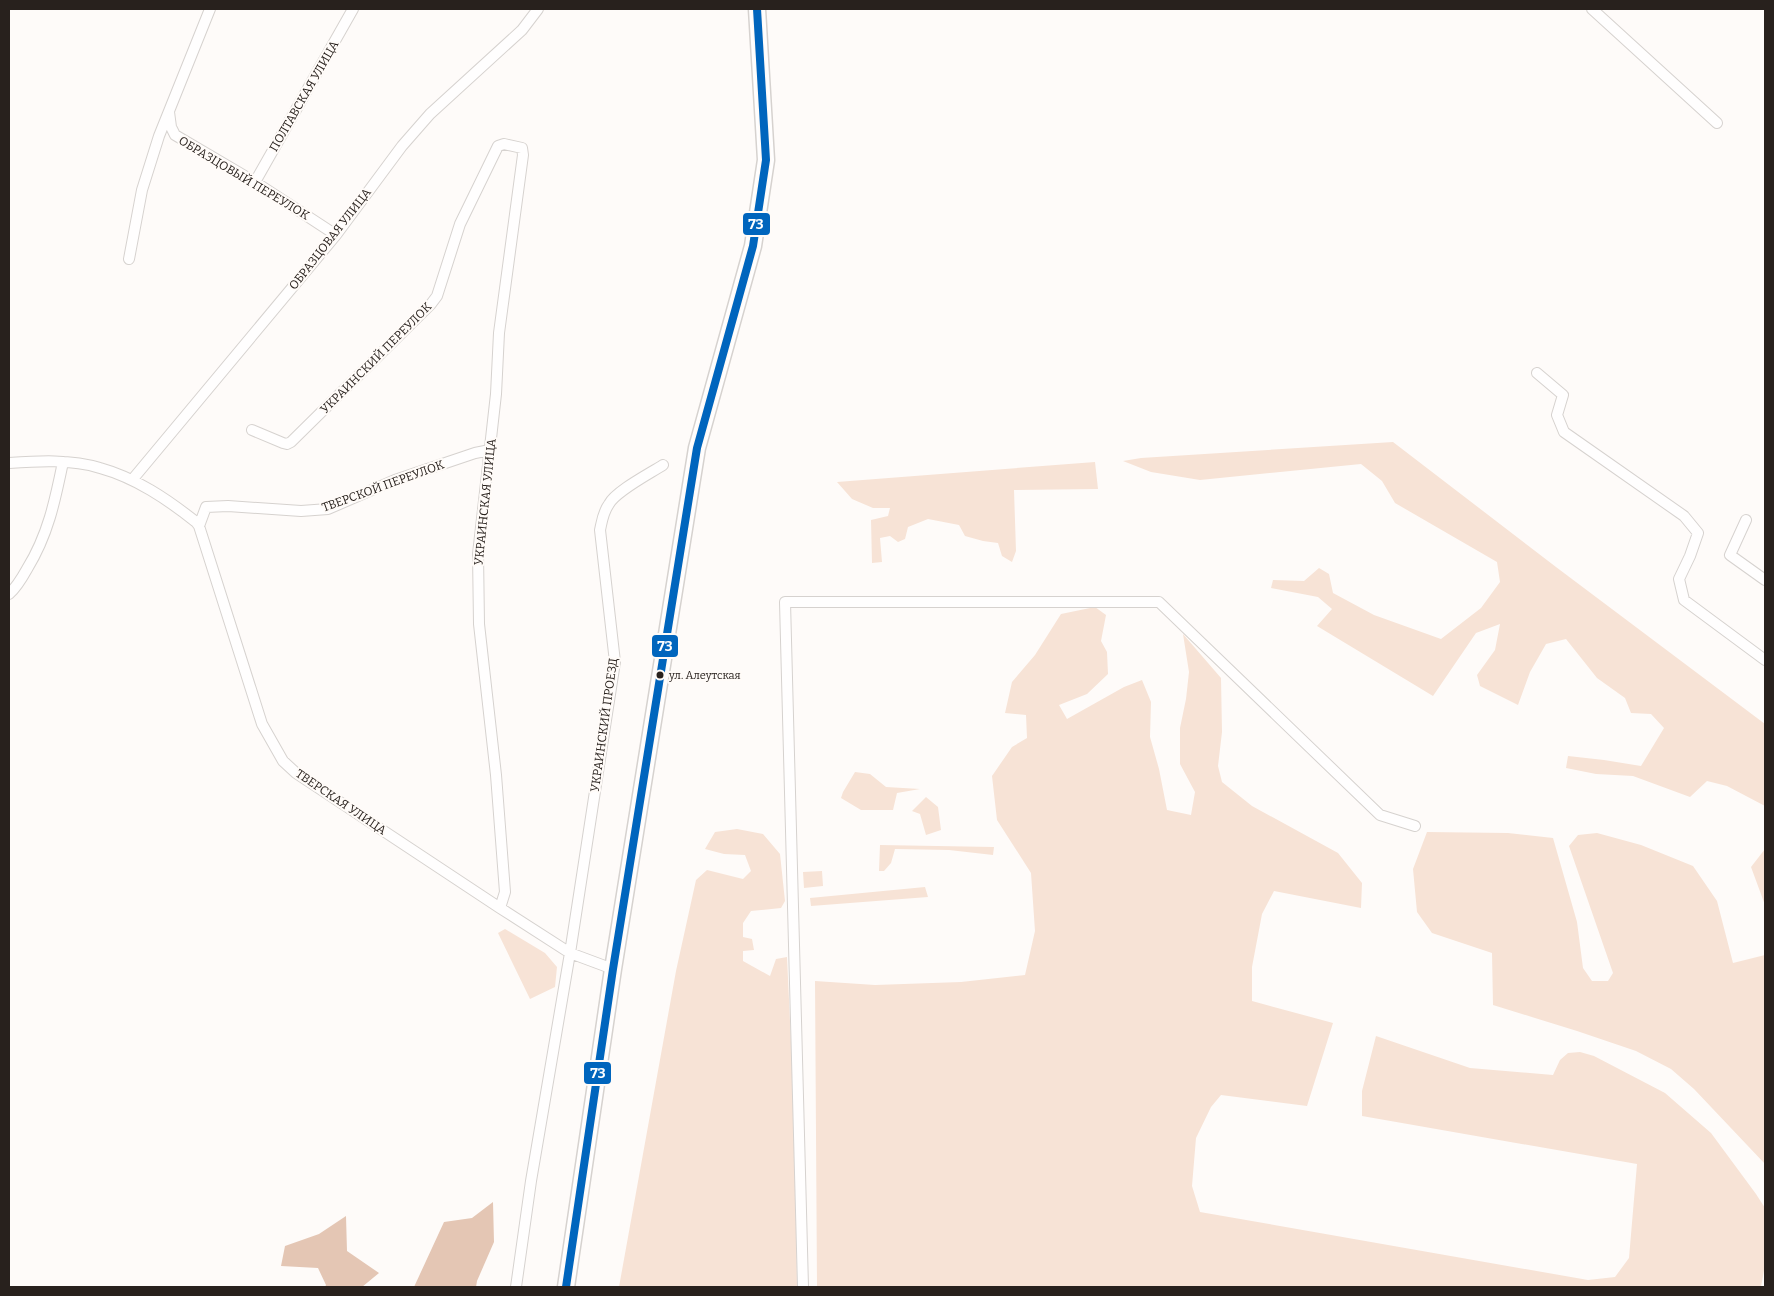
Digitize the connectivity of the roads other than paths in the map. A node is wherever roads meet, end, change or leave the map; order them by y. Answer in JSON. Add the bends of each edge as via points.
{"nodes":[{"id":1,"x":210,"y":9,"type":"edge"},
{"id":2,"x":354,"y":9,"type":"edge"},
{"id":3,"x":538,"y":9,"type":"edge"},
{"id":4,"x":757,"y":9,"type":"edge"},
{"id":5,"x":1592,"y":9,"type":"edge"},
{"id":6,"x":168,"y":110,"type":"junction"},
{"id":7,"x":1717,"y":123,"type":"dead end"},
{"id":8,"x":523,"y":155,"type":"joint"},
{"id":9,"x":255,"y":182,"type":"junction"},
{"id":10,"x":336,"y":235,"type":"junction"},
{"id":11,"x":129,"y":259,"type":"dead end"},
{"id":12,"x":1536,"y":373,"type":"dead end"},
{"id":13,"x":252,"y":430,"type":"dead end"},
{"id":14,"x":490,"y":450,"type":"junction"},
{"id":15,"x":63,"y":462,"type":"junction"},
{"id":16,"x":9,"y":463,"type":"edge"},
{"id":17,"x":663,"y":465,"type":"dead end"},
{"id":18,"x":132,"y":480,"type":"junction"},
{"id":19,"x":1746,"y":520,"type":"dead end"},
{"id":20,"x":199,"y":526,"type":"junction"},
{"id":21,"x":1765,"y":580,"type":"edge"},
{"id":22,"x":9,"y":594,"type":"edge"},
{"id":23,"x":1765,"y":660,"type":"edge"},
{"id":24,"x":1415,"y":826,"type":"dead end"},
{"id":25,"x":500,"y":908,"type":"junction"},
{"id":26,"x":570,"y":953,"type":"junction"},
{"id":27,"x":613,"y":969,"type":"junction"},
{"id":28,"x":516,"y":1287,"type":"edge"},
{"id":29,"x":566,"y":1287,"type":"edge"},
{"id":30,"x":803,"y":1287,"type":"edge"}],
"edges":[{"from":1,"to":6,"type":"street"},
{"from":2,"to":9,"type":"street","name":"ПОЛТАВСКАЯ УЛИЦА"},
{"from":3,"to":10,"type":"street","name":"ОБРАЗЦОВАЯ УЛИЦА","via":[[522,30],[430,114]]},
{"from":4,"to":27,"type":"main road","via":[[766,160],[753,246],[697,448]]},
{"from":5,"to":7,"type":"street"},
{"from":6,"to":9,"type":"street","name":"ОБРАЗЦОВЫЙ ПЕРЕУЛОК","via":[[175,135]]},
{"from":6,"to":11,"type":"street","via":[[142,190]]},
{"from":8,"to":13,"type":"street","name":"УКРАИНСКИЙ ПЕРЕУЛОК","via":[[520,147],[498,146],[460,224],[432,304],[291,442],[282,443]]},
{"from":8,"to":14,"type":"street","name":"УКРАИНСКАЯ УЛИЦА","via":[[499,333]]},
{"from":9,"to":10,"type":"street","name":"ОБРАЗЦОВЫЙ ПЕРЕУЛОК"},
{"from":10,"to":18,"type":"street","name":"ОБРАЗЦОВАЯ УЛИЦА"},
{"from":12,"to":23,"type":"street","via":[[1563,395],[1557,415],[1564,432],[1684,516],[1698,533],[1679,579],[1684,600]]},
{"from":14,"to":20,"type":"street","name":"ТВЕРСКОЙ ПЕРЕУЛОК","via":[[396,480],[328,509],[206,507]]},
{"from":14,"to":25,"type":"street","name":"УКРАИНСКАЯ УЛИЦА","via":[[478,554],[479,624],[496,775],[504,892]]},
{"from":15,"to":16,"type":"street"},
{"from":15,"to":18,"type":"street","via":[[99,467]]},
{"from":15,"to":22,"type":"street","via":[[54,506],[40,546]]},
{"from":17,"to":26,"type":"street","name":"УКРАИНСКИЙ ПРОЕЗД","via":[[609,502],[600,530],[615,662]]},
{"from":18,"to":20,"type":"street","via":[[167,499]]},
{"from":19,"to":21,"type":"street","via":[[1730,555]]},
{"from":20,"to":25,"type":"street","name":"ТВЕРСКАЯ УЛИЦА","via":[[262,724],[283,761],[296,773]]},
{"from":24,"to":30,"type":"street","via":[[1380,815],[1159,602],[785,602]]},
{"from":25,"to":26,"type":"street","name":"ТВЕРСКАЯ УЛИЦА"},
{"from":26,"to":27,"type":"street","name":"ТВЕРСКАЯ УЛИЦА"},
{"from":26,"to":28,"type":"street","name":"УКРАИНСКИЙ ПРОЕЗД"},
{"from":27,"to":29,"type":"main road"}]}
